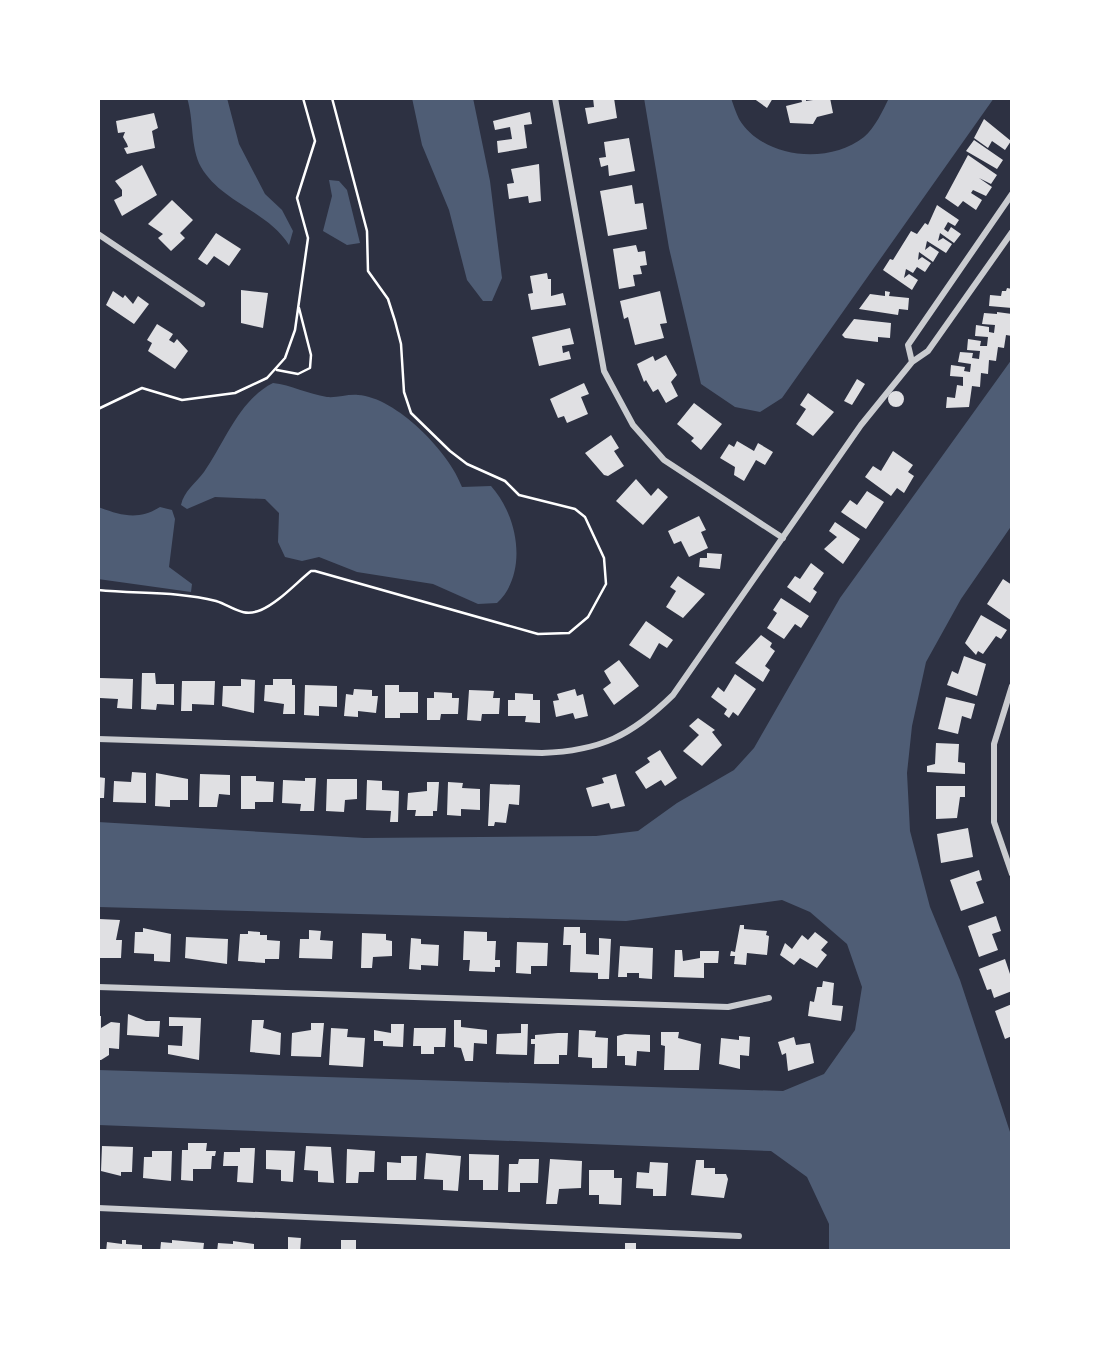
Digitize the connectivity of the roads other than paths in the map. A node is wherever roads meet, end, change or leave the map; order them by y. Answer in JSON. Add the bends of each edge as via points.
{"nodes":[{"id":1,"x":555,"y":98,"type":"edge"},
{"id":2,"x":1012,"y":194,"type":"edge"},
{"id":3,"x":1012,"y":232,"type":"edge"},
{"id":4,"x":98,"y":234,"type":"edge"},
{"id":5,"x":202,"y":304,"type":"dead end"},
{"id":6,"x":912,"y":362,"type":"junction"},
{"id":7,"x":783,"y":538,"type":"junction"},
{"id":8,"x":1012,"y":686,"type":"edge"},
{"id":9,"x":98,"y":739,"type":"edge"},
{"id":10,"x":1012,"y":874,"type":"edge"},
{"id":11,"x":98,"y":987,"type":"edge"},
{"id":12,"x":769,"y":998,"type":"dead end"},
{"id":13,"x":98,"y":1208,"type":"edge"},
{"id":14,"x":739,"y":1236,"type":"dead end"}],
"edges":[{"from":1,"to":7,"type":"street","via":[[604,371],[633,426],[664,460]]},
{"from":2,"to":6,"type":"street","via":[[908,345]]},
{"from":3,"to":6,"type":"street","via":[[928,351]]},
{"from":4,"to":5,"type":"street"},
{"from":6,"to":7,"type":"street"},
{"from":7,"to":9,"type":"street","via":[[673,696],[644,724],[578,752]]},
{"from":8,"to":10,"type":"street","via":[[994,744],[994,822]]},
{"from":11,"to":12,"type":"street","via":[[728,1006]]},
{"from":13,"to":14,"type":"street"}]}
